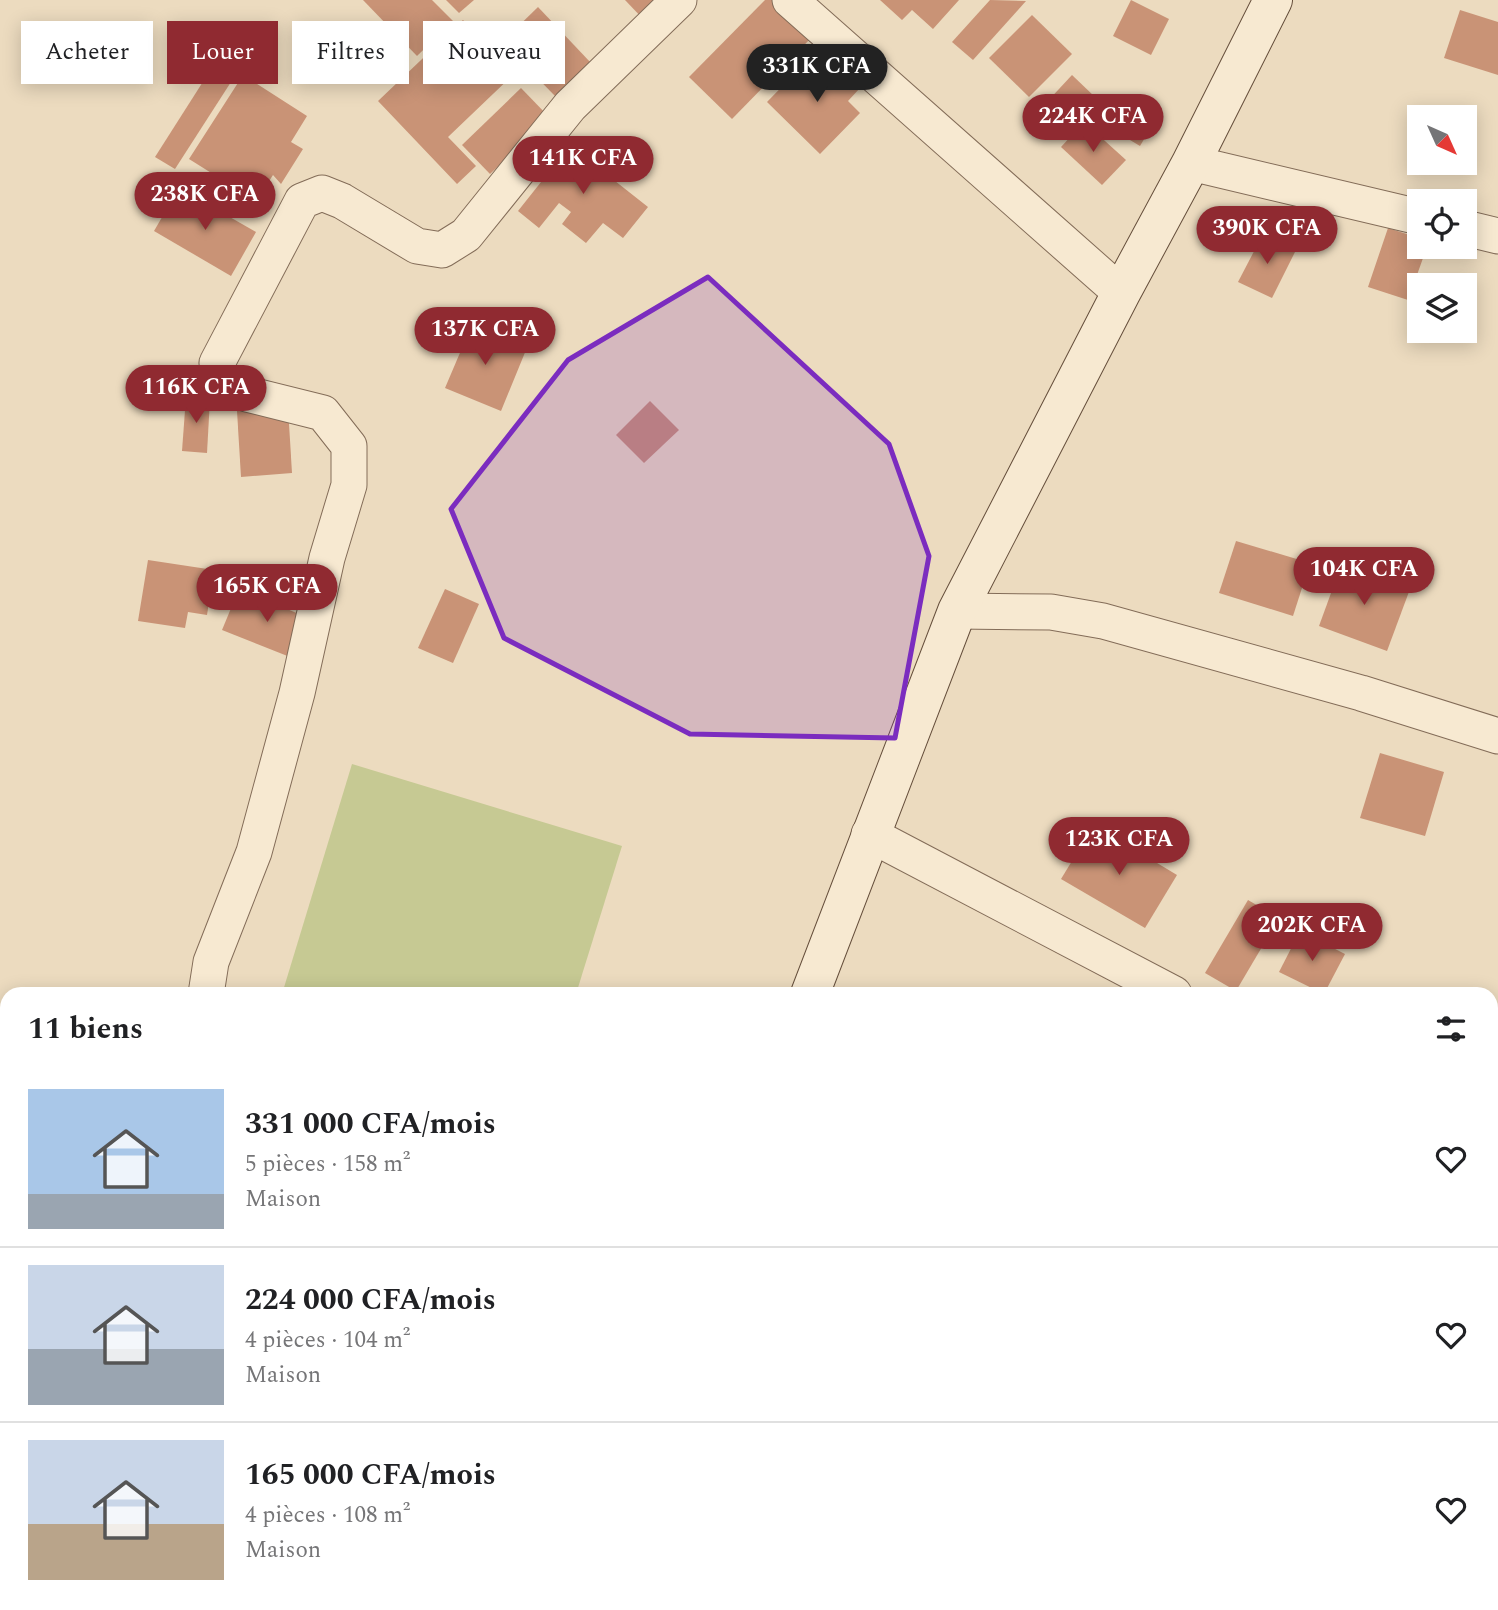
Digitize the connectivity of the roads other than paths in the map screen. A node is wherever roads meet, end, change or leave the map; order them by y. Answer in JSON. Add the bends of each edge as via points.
{"nodes":[{"id":1,"x":679,"y":0,"type":"edge"},
{"id":2,"x":790,"y":0,"type":"edge"},
{"id":3,"x":1273,"y":0,"type":"edge"},
{"id":4,"x":1191,"y":163,"type":"junction"},
{"id":5,"x":1407,"y":214,"type":"edge"},
{"id":6,"x":1477,"y":231,"type":"edge"},
{"id":7,"x":1498,"y":236,"type":"edge"},
{"id":8,"x":1121,"y":293,"type":"junction"},
{"id":9,"x":957,"y":611,"type":"junction"},
{"id":10,"x":1498,"y":736,"type":"edge"},
{"id":11,"x":869,"y":834,"type":"junction"},
{"id":12,"x":207,"y":987,"type":"edge"},
{"id":13,"x":813,"y":987,"type":"edge"},
{"id":14,"x":1161,"y":987,"type":"edge"}],
"edges":[{"from":1,"to":12,"type":"street","via":[[570,106],[466,235],[442,250],[417,246],[322,193],[302,201],[217,363],[223,383],[247,394],[324,413],[349,446],[349,485],[257,839],[211,962]]},
{"from":2,"to":8,"type":"street"},
{"from":3,"to":4,"type":"main road"},
{"from":4,"to":5,"type":"street"},
{"from":4,"to":8,"type":"main road"},
{"from":6,"to":7,"type":"street"},
{"from":8,"to":9,"type":"main road"},
{"from":9,"to":10,"type":"street","via":[[1051,612],[1103,621]]},
{"from":9,"to":11,"type":"main road"},
{"from":11,"to":13,"type":"main road"},
{"from":11,"to":14,"type":"street"}]}
